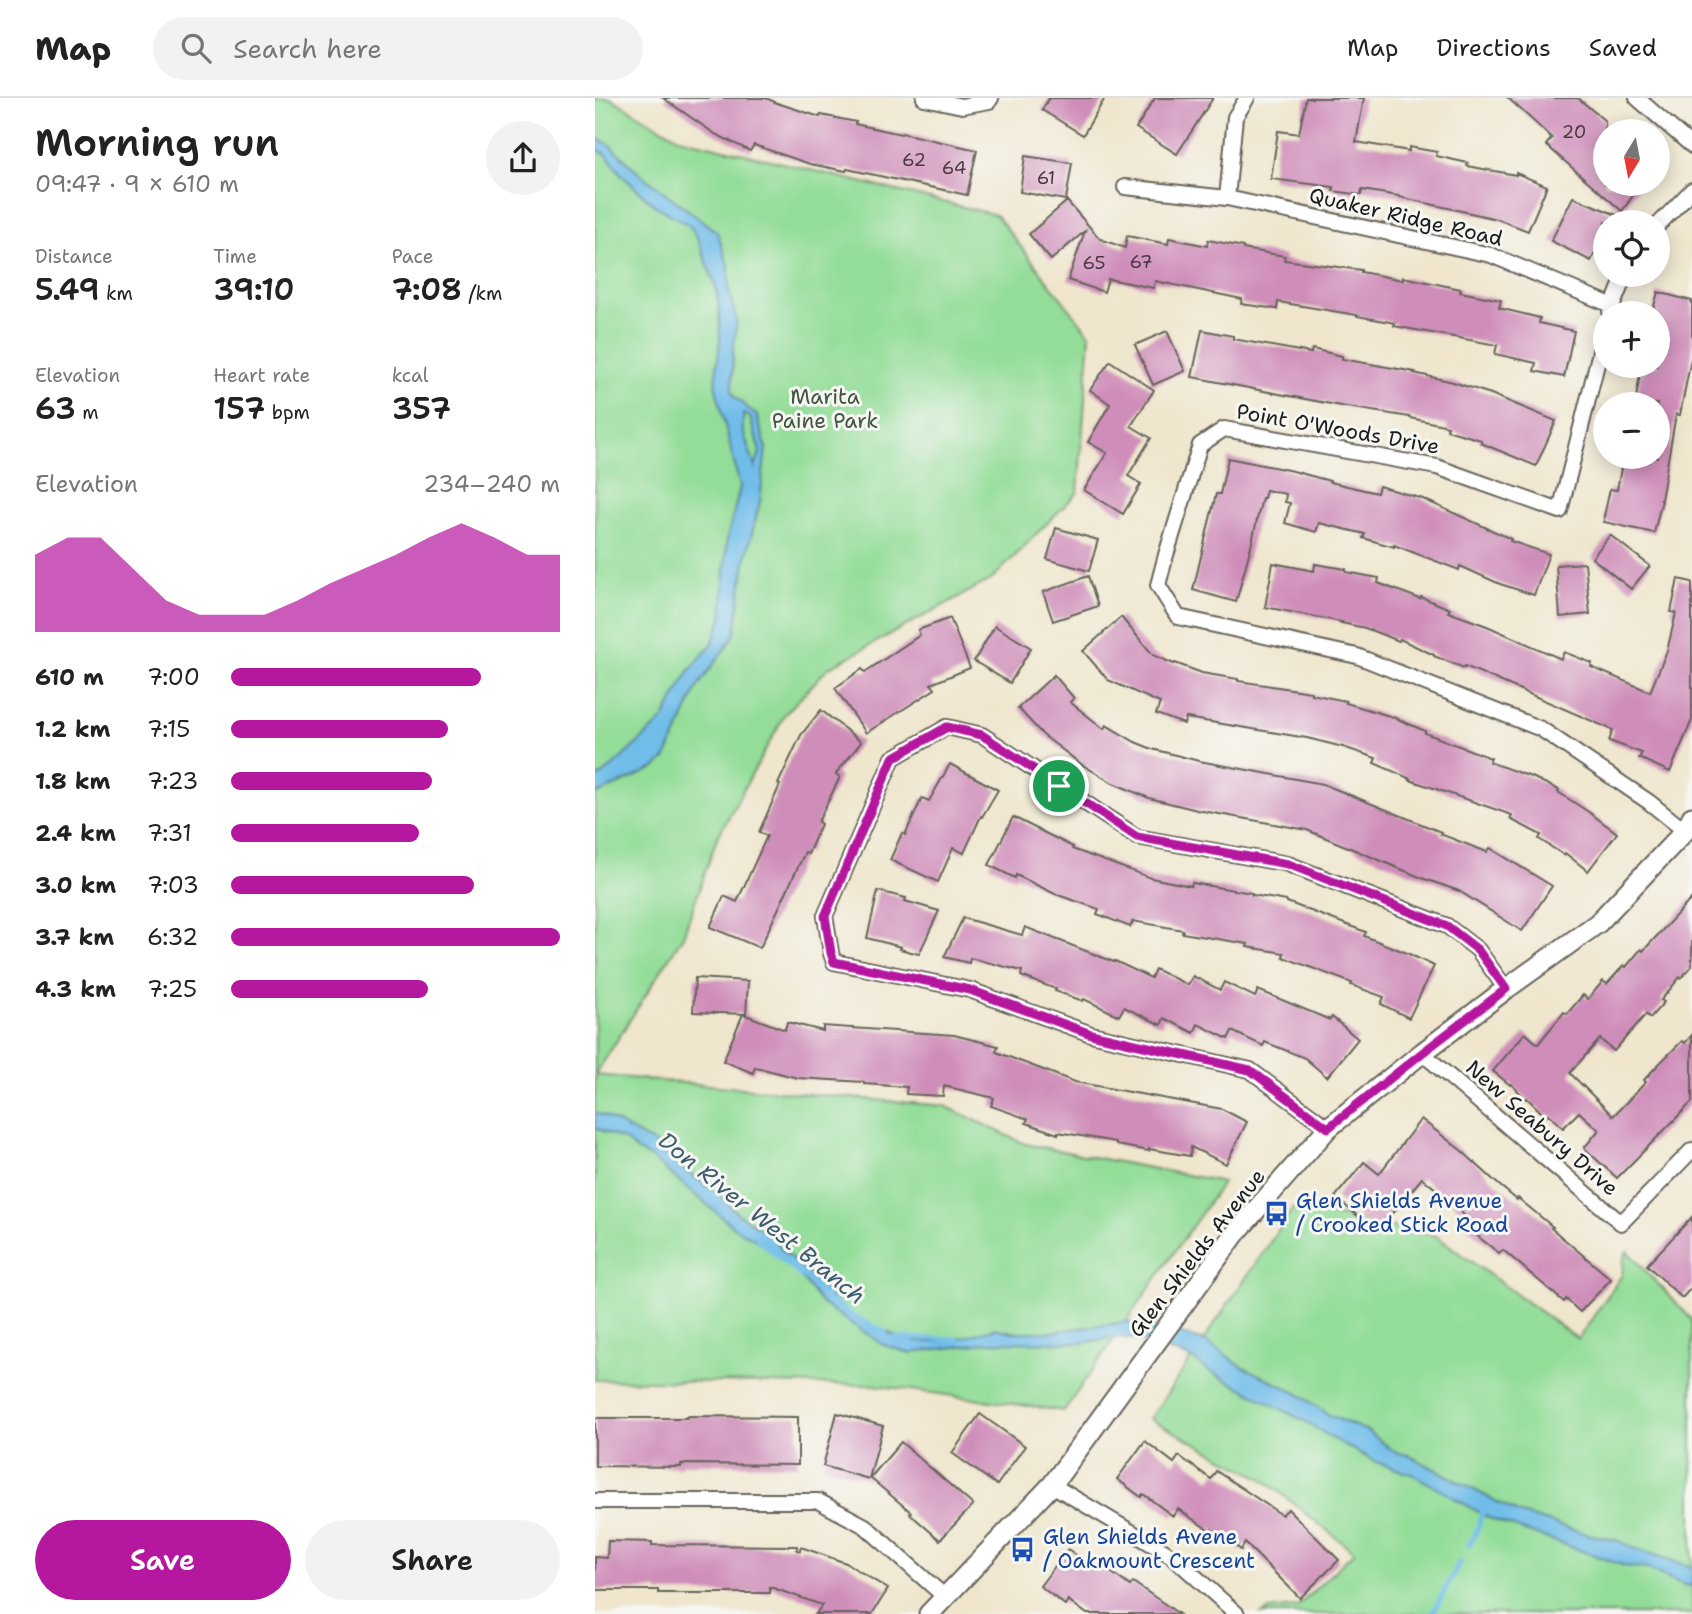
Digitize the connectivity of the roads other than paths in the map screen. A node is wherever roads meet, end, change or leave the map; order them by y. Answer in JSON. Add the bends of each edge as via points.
{"nodes":[{"id":1,"x":924,"y":98,"type":"edge"},
{"id":2,"x":991,"y":98,"type":"edge"},
{"id":3,"x":1247,"y":98,"type":"edge"},
{"id":4,"x":1637,"y":98,"type":"edge"},
{"id":5,"x":1692,"y":146,"type":"edge"},
{"id":6,"x":1125,"y":187,"type":"dead end"},
{"id":7,"x":1692,"y":190,"type":"edge"},
{"id":8,"x":1227,"y":198,"type":"junction"},
{"id":9,"x":1670,"y":213,"type":"edge"},
{"id":10,"x":1593,"y":301,"type":"edge"},
{"id":11,"x":1594,"y":378,"type":"edge"},
{"id":12,"x":1689,"y":824,"type":"edge"},
{"id":13,"x":1506,"y":989,"type":"junction"},
{"id":14,"x":1422,"y":1053,"type":"junction"},
{"id":15,"x":1328,"y":1128,"type":"junction"},
{"id":16,"x":1692,"y":1150,"type":"edge"},
{"id":17,"x":1052,"y":1485,"type":"junction"},
{"id":18,"x":595,"y":1502,"type":"edge"},
{"id":19,"x":946,"y":1597,"type":"junction"},
{"id":20,"x":929,"y":1614,"type":"edge"},
{"id":21,"x":1237,"y":1614,"type":"edge"}],
"edges":[{"from":1,"to":2,"type":"street","via":[[962,106]]},
{"from":3,"to":8,"type":"street","via":[[1235,117]]},
{"from":4,"to":5,"type":"street"},
{"from":6,"to":8,"type":"street","name":"Quaker Ridge Road"},
{"from":7,"to":9,"type":"street"},
{"from":8,"to":10,"type":"street","name":"Quaker Ridge Road","via":[[1492,255]]},
{"from":11,"to":12,"type":"street","name":"Point O'Woods Drive","via":[[1560,512],[1437,467],[1224,429],[1200,445],[1159,585],[1178,617],[1357,656],[1541,729]]},
{"from":12,"to":13,"type":"street","name":"Glen Shields Avenue","via":[[1598,923]]},
{"from":13,"to":14,"type":"street","name":"Glen Shields Avenue"},
{"from":13,"to":15,"type":"street","via":[[1478,950],[1447,926],[1288,864],[1137,837],[982,735],[947,727],[893,758],[825,916],[834,962],[970,990],[1091,1034],[1250,1070]]},
{"from":14,"to":15,"type":"street","name":"Glen Shields Avenue"},
{"from":14,"to":16,"type":"street","name":"New Seabury Drive","via":[[1621,1223]]},
{"from":15,"to":17,"type":"street","name":"Glen Shields Avenue","via":[[1235,1234]]},
{"from":17,"to":19,"type":"street","name":"Glen Shields Avenue"},
{"from":17,"to":21,"type":"street","via":[[1172,1556]]},
{"from":18,"to":19,"type":"street","via":[[818,1502],[865,1526]]},
{"from":19,"to":20,"type":"street","name":"Glen Shields Avenue"}]}
